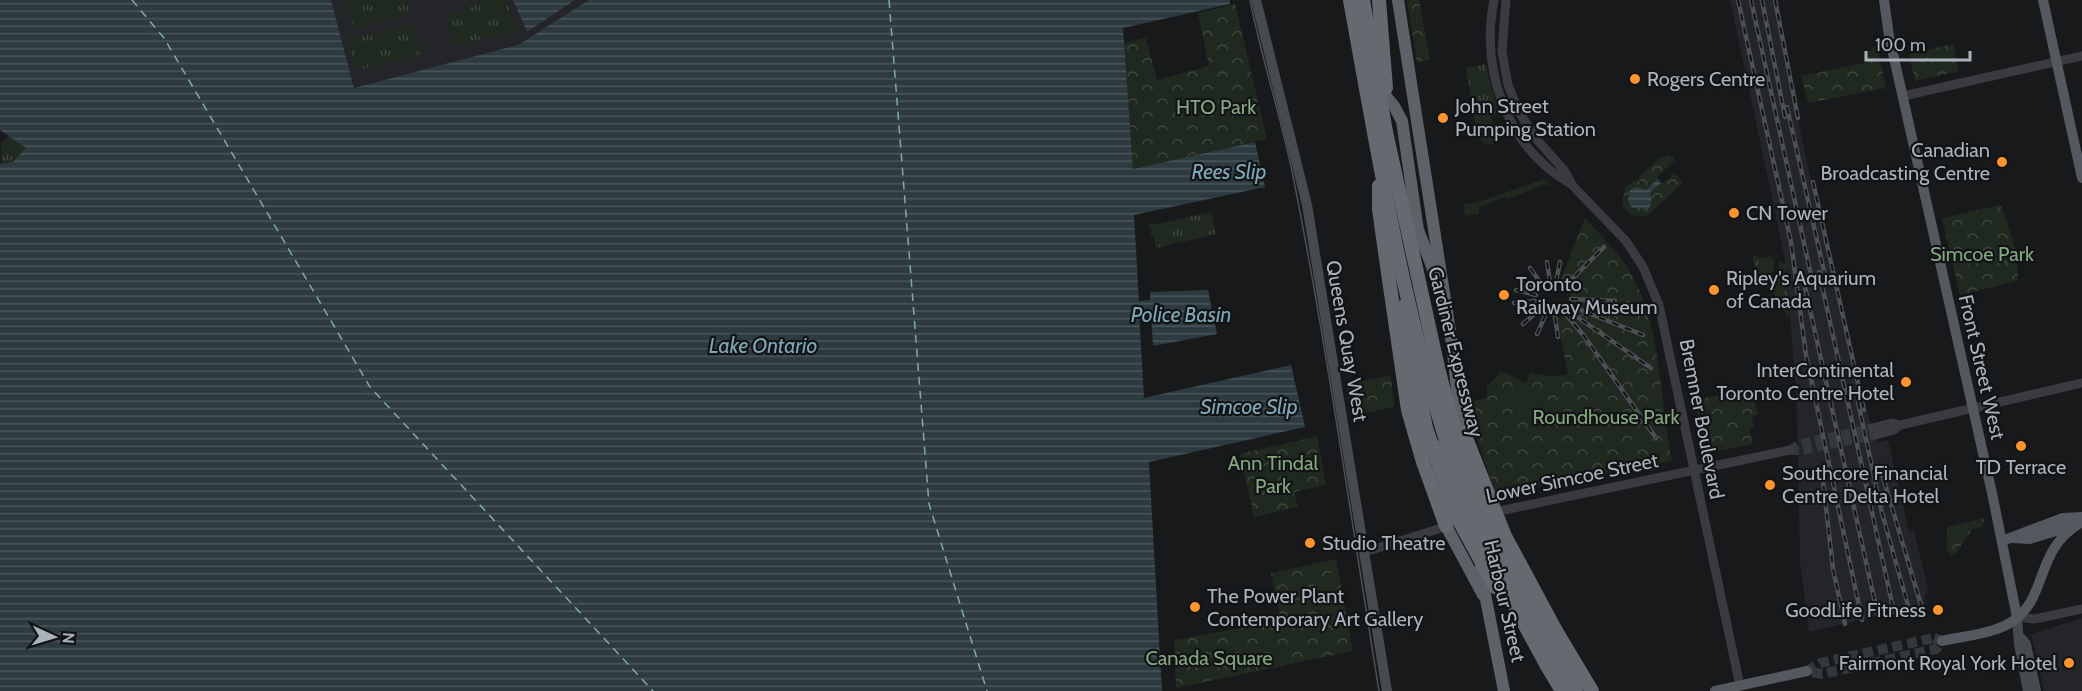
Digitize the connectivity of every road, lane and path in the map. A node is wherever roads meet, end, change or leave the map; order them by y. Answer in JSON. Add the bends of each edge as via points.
{"nodes":[{"id":1,"x":1256,"y":0,"type":"edge"},
{"id":2,"x":1350,"y":0,"type":"edge"},
{"id":3,"x":1355,"y":0,"type":"edge"},
{"id":4,"x":1363,"y":0,"type":"edge"},
{"id":5,"x":1379,"y":0,"type":"edge"},
{"id":6,"x":1398,"y":0,"type":"edge"},
{"id":7,"x":1494,"y":0,"type":"edge"},
{"id":8,"x":1506,"y":0,"type":"edge"},
{"id":9,"x":1884,"y":0,"type":"edge"},
{"id":10,"x":2043,"y":0,"type":"edge"},
{"id":11,"x":2082,"y":56,"type":"edge"},
{"id":12,"x":2056,"y":62,"type":"junction"},
{"id":13,"x":1368,"y":73,"type":"junction"},
{"id":14,"x":1903,"y":96,"type":"junction"},
{"id":15,"x":1386,"y":132,"type":"junction"},
{"id":16,"x":1379,"y":160,"type":"junction"},
{"id":17,"x":2082,"y":178,"type":"edge"},
{"id":18,"x":1573,"y":186,"type":"junction"},
{"id":19,"x":1390,"y":243,"type":"junction"},
{"id":20,"x":1444,"y":297,"type":"junction"},
{"id":21,"x":1435,"y":354,"type":"junction"},
{"id":22,"x":2082,"y":383,"type":"edge"},
{"id":23,"x":1972,"y":408,"type":"junction"},
{"id":24,"x":1874,"y":431,"type":"tunnel mouth"},
{"id":25,"x":1790,"y":450,"type":"dead end"},
{"id":26,"x":1693,"y":471,"type":"junction"},
{"id":27,"x":1486,"y":514,"type":"junction"},
{"id":28,"x":1466,"y":520,"type":"junction"},
{"id":29,"x":2080,"y":521,"type":"edge"},
{"id":30,"x":1446,"y":526,"type":"junction"},
{"id":31,"x":2007,"y":539,"type":"junction"},
{"id":32,"x":1365,"y":552,"type":"junction"},
{"id":33,"x":1490,"y":607,"type":"junction"},
{"id":34,"x":2082,"y":609,"type":"edge"},
{"id":35,"x":2017,"y":617,"type":"junction"},
{"id":36,"x":1942,"y":641,"type":"tunnel mouth"},
{"id":37,"x":1547,"y":666,"type":"junction"},
{"id":38,"x":1807,"y":671,"type":"dead end"},
{"id":39,"x":1740,"y":686,"type":"junction"},
{"id":40,"x":2031,"y":687,"type":"edge"},
{"id":41,"x":1387,"y":691,"type":"edge"},
{"id":42,"x":1504,"y":691,"type":"edge"},
{"id":43,"x":1562,"y":691,"type":"edge"},
{"id":44,"x":1571,"y":691,"type":"edge"},
{"id":45,"x":1576,"y":691,"type":"edge"},
{"id":46,"x":1592,"y":691,"type":"edge"},
{"id":47,"x":1715,"y":691,"type":"edge"}],
"edges":[{"from":1,"to":32,"type":"main road","name":"Queens Quay West","via":[[1304,194]]},
{"from":2,"to":16,"type":"highway","name":"Gardiner Expressway","bridge":true},
{"from":3,"to":13,"type":"highway","name":"Harbour Street"},
{"from":4,"to":15,"type":"highway","name":"Gardiner Expressway","bridge":true},
{"from":5,"to":15,"type":"highway","bridge":true},
{"from":6,"to":20,"type":"highway"},
{"from":7,"to":18,"type":"street","name":"Bremner Boulevard","via":[[1490,52],[1501,101],[1530,149]]},
{"from":8,"to":18,"type":"street","name":"Bremner Boulevard","via":[[1502,51],[1512,95],[1533,133]]},
{"from":9,"to":14,"type":"main road","name":"Front Street West"},
{"from":10,"to":12,"type":"main road"},
{"from":11,"to":12,"type":"street"},
{"from":12,"to":14,"type":"street"},
{"from":12,"to":17,"type":"main road"},
{"from":13,"to":19,"type":"highway","name":"Harbour Street","via":[[1373,148]]},
{"from":13,"to":20,"type":"highway","via":[[1402,122],[1418,230]]},
{"from":14,"to":23,"type":"main road","name":"Front Street West"},
{"from":15,"to":21,"type":"highway","name":"Gardiner Expressway"},
{"from":16,"to":30,"type":"highway","bridge":true,"via":[[1379,209],[1408,410]]},
{"from":16,"to":37,"type":"highway","name":"Gardiner Expressway","bridge":true,"via":[[1421,353],[1448,448],[1491,560]]},
{"from":18,"to":26,"type":"street","name":"Bremner Boulevard","via":[[1626,241],[1652,285],[1673,363]]},
{"from":19,"to":28,"type":"highway","name":"Harbour Street","via":[[1414,353]]},
{"from":19,"to":37,"type":"highway","bridge":true,"via":[[1416,390],[1457,518],[1515,621]]},
{"from":20,"to":27,"type":"highway","via":[[1460,428]]},
{"from":21,"to":45,"type":"highway","name":"Gardiner Expressway","bridge":true,"via":[[1456,438],[1479,505],[1513,580]]},
{"from":21,"to":46,"type":"highway","bridge":true,"via":[[1497,518]]},
{"from":22,"to":23,"type":"street"},
{"from":23,"to":24,"type":"street","via":[[1900,425],[1894,430]]},
{"from":23,"to":31,"type":"main road","name":"Front Street West"},
{"from":25,"to":26,"type":"street","name":"Lower Simcoe Street"},
{"from":26,"to":27,"type":"street","name":"Lower Simcoe Street"},
{"from":26,"to":39,"type":"street","name":"Bremner Boulevard"},
{"from":27,"to":28,"type":"street","name":"Lower Simcoe Street"},
{"from":27,"to":44,"type":"highway","via":[[1536,630]]},
{"from":28,"to":30,"type":"street","name":"Lower Simcoe Street"},
{"from":28,"to":33,"type":"highway","name":"Harbour Street"},
{"from":29,"to":31,"type":"main road","via":[[2063,518]]},
{"from":29,"to":35,"type":"main road","via":[[2050,551],[2034,595]]},
{"from":30,"to":32,"type":"street","name":"Lower Simcoe Street"},
{"from":30,"to":33,"type":"highway"},
{"from":31,"to":35,"type":"main road","name":"Front Street West"},
{"from":32,"to":41,"type":"main road","name":"Queens Quay West"},
{"from":33,"to":42,"type":"highway","name":"Harbour Street"},
{"from":34,"to":35,"type":"street","via":[[2035,619]]},
{"from":35,"to":36,"type":"main road","via":[[2004,626]]},
{"from":35,"to":40,"type":"main road","name":"Front Street West","via":[[2020,636],[2026,644]]},
{"from":37,"to":43,"type":"highway","name":"Gardiner Expressway"},
{"from":38,"to":39,"type":"main road"},
{"from":39,"to":47,"type":"main road"}]}
